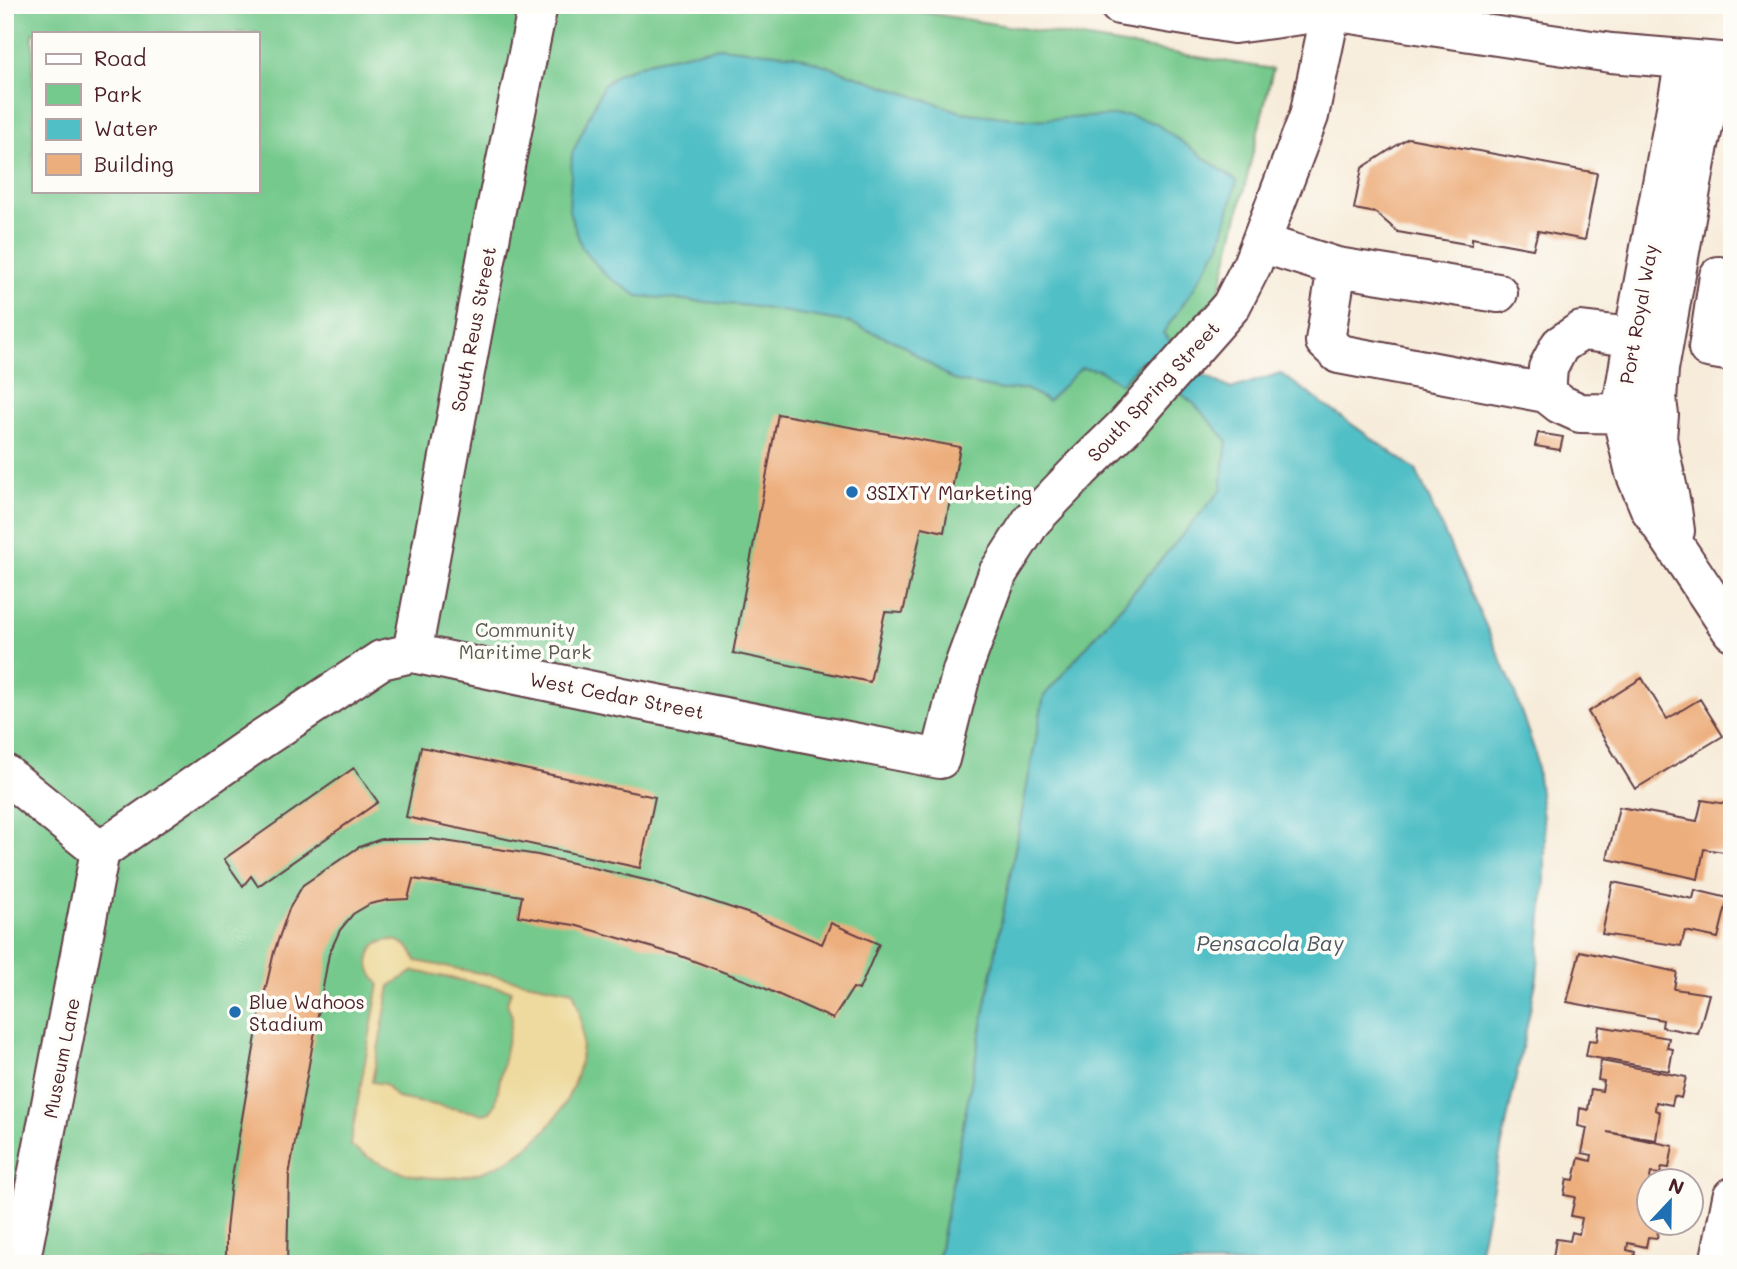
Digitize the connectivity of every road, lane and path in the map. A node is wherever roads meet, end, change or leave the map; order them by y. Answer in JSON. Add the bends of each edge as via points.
{"nodes":[{"id":1,"x":538,"y":5,"type":"edge"},
{"id":2,"x":1119,"y":5,"type":"edge"},
{"id":3,"x":1326,"y":7,"type":"edge"},
{"id":4,"x":1711,"y":62,"type":"edge"},
{"id":5,"x":1261,"y":243,"type":"junction"},
{"id":6,"x":1663,"y":265,"type":"junction"},
{"id":7,"x":1338,"y":267,"type":"junction"},
{"id":8,"x":1726,"y":277,"type":"edge"},
{"id":9,"x":1498,"y":293,"type":"dead end"},
{"id":10,"x":1643,"y":344,"type":"junction"},
{"id":11,"x":1732,"y":352,"type":"edge"},
{"id":12,"x":1546,"y":393,"type":"junction"},
{"id":13,"x":1621,"y":413,"type":"junction"},
{"id":14,"x":1659,"y":415,"type":"junction"},
{"id":15,"x":1675,"y":541,"type":"junction"},
{"id":16,"x":1732,"y":631,"type":"edge"},
{"id":17,"x":411,"y":653,"type":"junction"},
{"id":18,"x":940,"y":759,"type":"joint"},
{"id":19,"x":5,"y":775,"type":"edge"},
{"id":20,"x":100,"y":851,"type":"junction"},
{"id":21,"x":1732,"y":1197,"type":"edge"},
{"id":22,"x":20,"y":1264,"type":"edge"},
{"id":23,"x":1719,"y":1264,"type":"edge"}],
"edges":[{"from":1,"to":17,"type":"street","name":"South Reus Street"},
{"from":2,"to":3,"type":"street","via":[[1234,24]]},
{"from":3,"to":4,"type":"street","via":[[1611,53]]},
{"from":3,"to":5,"type":"street","name":"South Spring Street","via":[[1309,116]]},
{"from":4,"to":6,"type":"street","name":"Port Royal Way","via":[[1699,145]]},
{"from":5,"to":7,"type":"street"},
{"from":5,"to":18,"type":"street","name":"South Spring Street","via":[[1231,306],[1126,425],[1032,520],[998,573],[962,671]]},
{"from":6,"to":8,"type":"street"},
{"from":6,"to":10,"type":"street","name":"Port Royal Way"},
{"from":7,"to":9,"type":"street"},
{"from":7,"to":12,"type":"street","via":[[1325,341],[1339,354]]},
{"from":8,"to":11,"type":"street","via":[[1708,348]]},
{"from":10,"to":12,"type":"street","via":[[1581,331],[1560,345],[1548,368]]},
{"from":10,"to":13,"type":"street","name":"Port Royal Way"},
{"from":10,"to":14,"type":"street","name":"Port Royal Way","via":[[1657,386]]},
{"from":12,"to":13,"type":"street","via":[[1580,412]]},
{"from":13,"to":14,"type":"street"},
{"from":13,"to":15,"type":"street","name":"Port Royal Way","via":[[1639,485],[1650,509]]},
{"from":14,"to":15,"type":"street","name":"Port Royal Way","via":[[1657,438]]},
{"from":15,"to":16,"type":"street","name":"Port Royal Way"},
{"from":17,"to":18,"type":"street","name":"West Cedar Street"},
{"from":17,"to":20,"type":"street","name":"West Cedar Street","via":[[381,660]]},
{"from":19,"to":20,"type":"street"},
{"from":20,"to":22,"type":"street","name":"Museum Lane"},
{"from":21,"to":23,"type":"street"}]}
